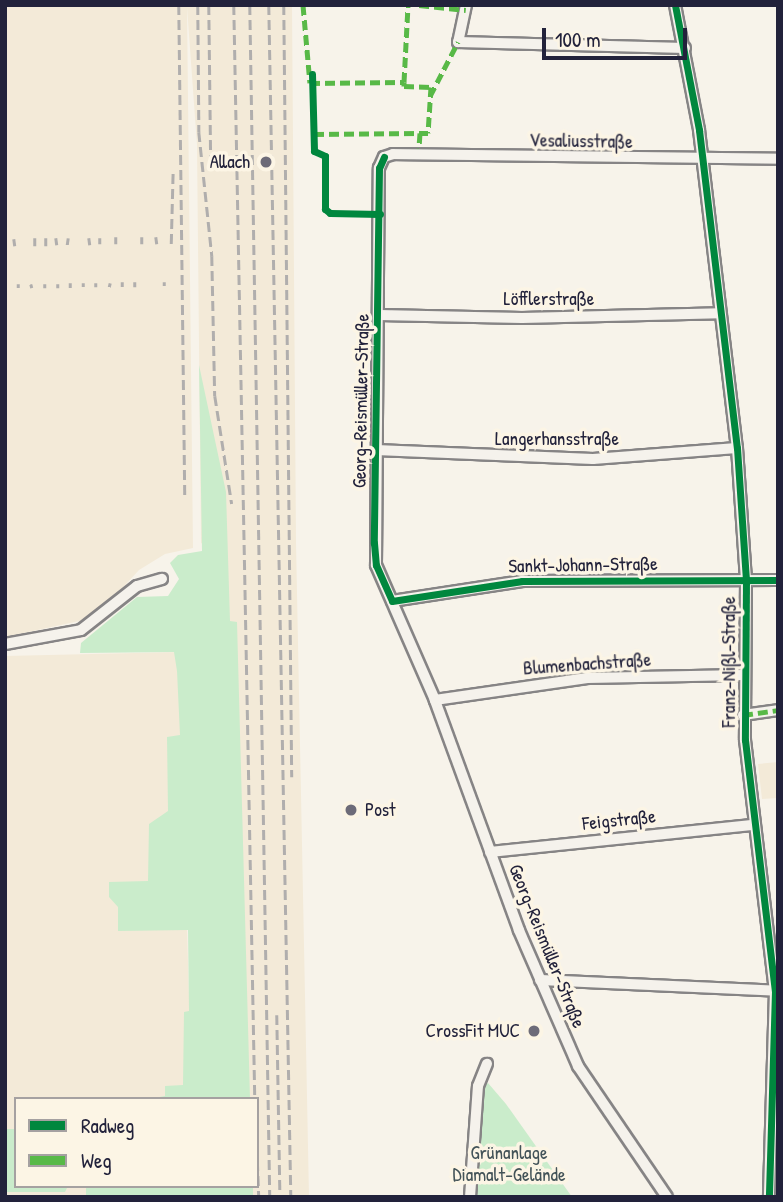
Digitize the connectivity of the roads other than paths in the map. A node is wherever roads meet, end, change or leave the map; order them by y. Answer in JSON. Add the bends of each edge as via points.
{"nodes":[{"id":1,"x":467,"y":5,"type":"edge"},
{"id":2,"x":675,"y":5,"type":"edge"},
{"id":3,"x":685,"y":48,"type":"junction"},
{"id":4,"x":384,"y":157,"type":"joint"},
{"id":5,"x":778,"y":159,"type":"edge"},
{"id":6,"x":702,"y":161,"type":"junction"},
{"id":7,"x":720,"y":313,"type":"junction"},
{"id":8,"x":379,"y":315,"type":"junction"},
{"id":9,"x":737,"y":448,"type":"junction"},
{"id":10,"x":376,"y":450,"type":"junction"},
{"id":11,"x":162,"y":579,"type":"dead end"},
{"id":12,"x":778,"y":580,"type":"edge"},
{"id":13,"x":746,"y":581,"type":"junction"},
{"id":14,"x":392,"y":601,"type":"junction"},
{"id":15,"x":5,"y":644,"type":"edge"},
{"id":16,"x":743,"y":675,"type":"junction"},
{"id":17,"x":435,"y":700,"type":"junction"},
{"id":18,"x":778,"y":710,"type":"edge"},
{"id":19,"x":743,"y":715,"type":"junction"},
{"id":20,"x":752,"y":825,"type":"junction"},
{"id":21,"x":490,"y":852,"type":"junction"},
{"id":22,"x":540,"y":980,"type":"junction"},
{"id":23,"x":776,"y":990,"type":"edge"},
{"id":24,"x":487,"y":1064,"type":"dead end"},
{"id":25,"x":470,"y":1197,"type":"edge"},
{"id":26,"x":667,"y":1197,"type":"edge"},
{"id":27,"x":769,"y":1197,"type":"edge"}],
"edges":[{"from":1,"to":3,"type":"street","via":[[458,42]]},
{"from":2,"to":3,"type":"street","name":"Franz-Nißl-Straße"},
{"from":3,"to":6,"type":"street","name":"Franz-Nißl-Straße"},
{"from":4,"to":6,"type":"street","name":"Vesaliusstraße"},
{"from":4,"to":8,"type":"street","name":"Georg-Reismüller-Straße","via":[[379,168]]},
{"from":5,"to":6,"type":"street","name":"Vesaliusstraße"},
{"from":6,"to":7,"type":"street","name":"Franz-Nißl-Straße"},
{"from":7,"to":8,"type":"street","name":"Löfflerstraße","via":[[522,318]]},
{"from":7,"to":9,"type":"street","name":"Franz-Nißl-Straße"},
{"from":8,"to":10,"type":"street","name":"Georg-Reismüller-Straße"},
{"from":9,"to":10,"type":"street","name":"Langerhansstraße","via":[[593,459]]},
{"from":9,"to":13,"type":"street","name":"Franz-Nißl-Straße"},
{"from":10,"to":14,"type":"street","name":"Georg-Reismüller-Straße","via":[[376,565]]},
{"from":11,"to":15,"type":"street","via":[[136,586],[81,630]]},
{"from":12,"to":13,"type":"street","name":"Sankt-Johann-Straße"},
{"from":13,"to":14,"type":"street","name":"Sankt-Johann-Straße","via":[[522,581]]},
{"from":13,"to":16,"type":"street","name":"Franz-Nißl-Straße"},
{"from":14,"to":17,"type":"street","name":"Georg-Reismüller-Straße"},
{"from":16,"to":17,"type":"street","name":"Blumenbachstraße","via":[[587,678]]},
{"from":16,"to":19,"type":"street","name":"Franz-Nißl-Straße"},
{"from":17,"to":21,"type":"street","name":"Georg-Reismüller-Straße"},
{"from":18,"to":19,"type":"street"},
{"from":19,"to":20,"type":"street","name":"Franz-Nißl-Straße"},
{"from":20,"to":21,"type":"street","name":"Feigstraße"},
{"from":20,"to":23,"type":"street","name":"Franz-Nißl-Straße"},
{"from":21,"to":22,"type":"street","name":"Georg-Reismüller-Straße"},
{"from":22,"to":23,"type":"street"},
{"from":22,"to":26,"type":"street","name":"Georg-Reismüller-Straße","via":[[592,1091]]},
{"from":23,"to":27,"type":"street","name":"Franz-Nißl-Straße"},
{"from":24,"to":25,"type":"street","via":[[478,1086]]}]}
